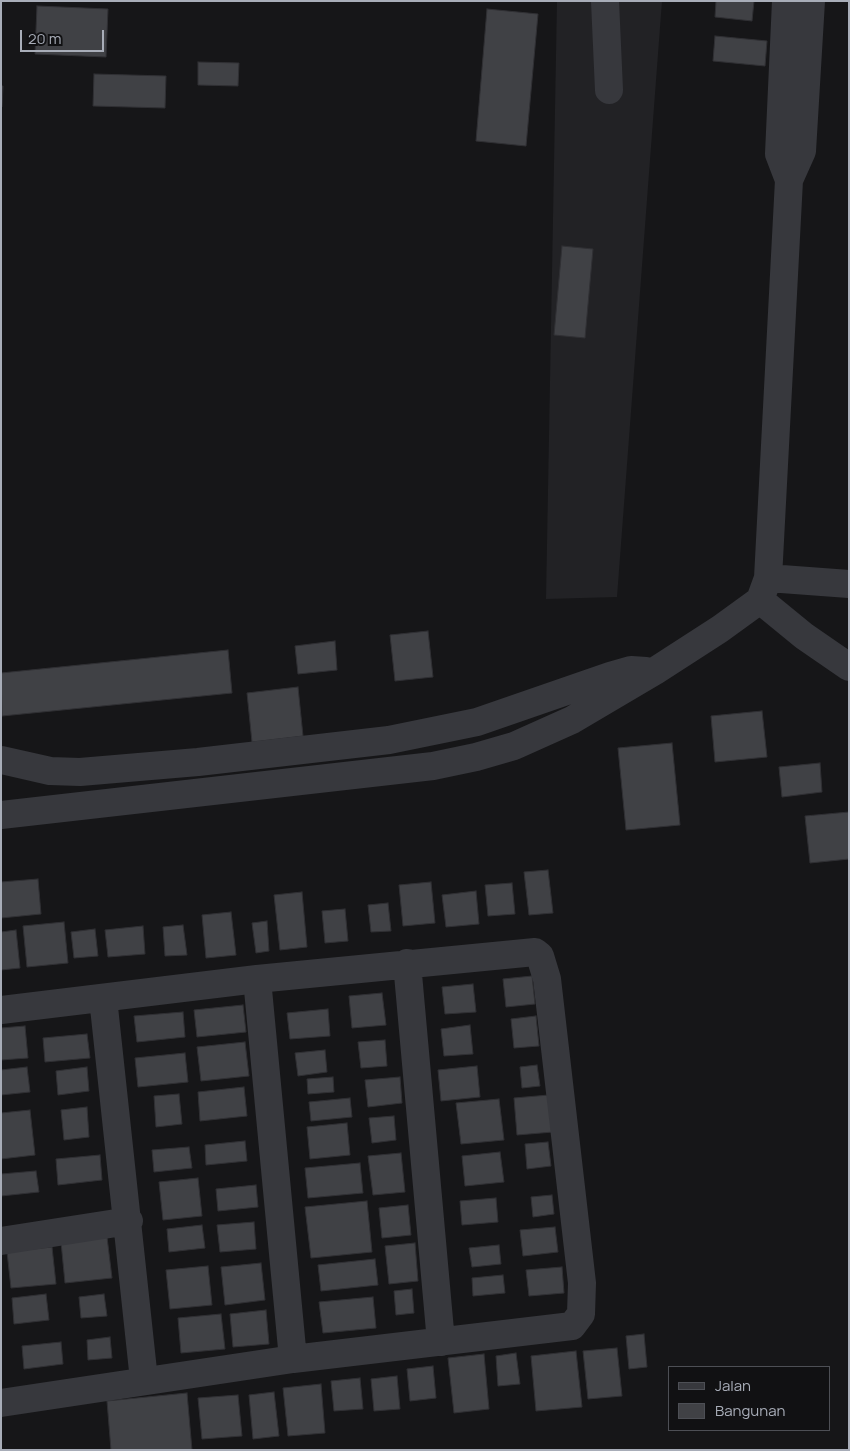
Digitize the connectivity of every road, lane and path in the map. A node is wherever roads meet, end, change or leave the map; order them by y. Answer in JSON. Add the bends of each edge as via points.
{"nodes":[{"id":1,"x":605,"y":1,"type":"edge"},
{"id":2,"x":798,"y":5,"type":"edge"},
{"id":3,"x":609,"y":90,"type":"dead end"},
{"id":4,"x":849,"y":584,"type":"edge"},
{"id":5,"x":764,"y":589,"type":"junction"},
{"id":6,"x":849,"y":667,"type":"edge"},
{"id":7,"x":655,"y":671,"type":"junction"},
{"id":8,"x":1,"y":760,"type":"edge"},
{"id":9,"x":1,"y":815,"type":"edge"},
{"id":10,"x":407,"y":963,"type":"junction"},
{"id":11,"x":257,"y":979,"type":"junction"},
{"id":12,"x":103,"y":998,"type":"junction"},
{"id":13,"x":1,"y":1010,"type":"edge"},
{"id":14,"x":129,"y":1221,"type":"junction"},
{"id":15,"x":1,"y":1241,"type":"edge"},
{"id":16,"x":441,"y":1342,"type":"junction"},
{"id":17,"x":294,"y":1359,"type":"junction"},
{"id":18,"x":144,"y":1380,"type":"junction"},
{"id":19,"x":1,"y":1403,"type":"edge"}],
"edges":[{"from":1,"to":3,"type":"street"},
{"from":2,"to":5,"type":"street","via":[[802,151],[789,180]]},
{"from":4,"to":5,"type":"street"},
{"from":5,"to":6,"type":"street","via":[[804,636]]},
{"from":5,"to":7,"type":"street","via":[[720,630]]},
{"from":7,"to":8,"type":"street","via":[[631,670],[477,722],[389,740],[80,772],[50,771]]},
{"from":7,"to":9,"type":"street","via":[[572,720],[514,746],[476,758],[433,766]]},
{"from":10,"to":11,"type":"street"},
{"from":10,"to":16,"type":"street"},
{"from":10,"to":16,"type":"street","via":[[531,951],[540,956],[547,979],[582,1283],[581,1314],[572,1326]]},
{"from":11,"to":12,"type":"street"},
{"from":11,"to":17,"type":"street"},
{"from":12,"to":13,"type":"street"},
{"from":12,"to":14,"type":"street"},
{"from":14,"to":15,"type":"street"},
{"from":14,"to":18,"type":"street"},
{"from":16,"to":17,"type":"street"},
{"from":17,"to":18,"type":"street"},
{"from":18,"to":19,"type":"street"}]}
